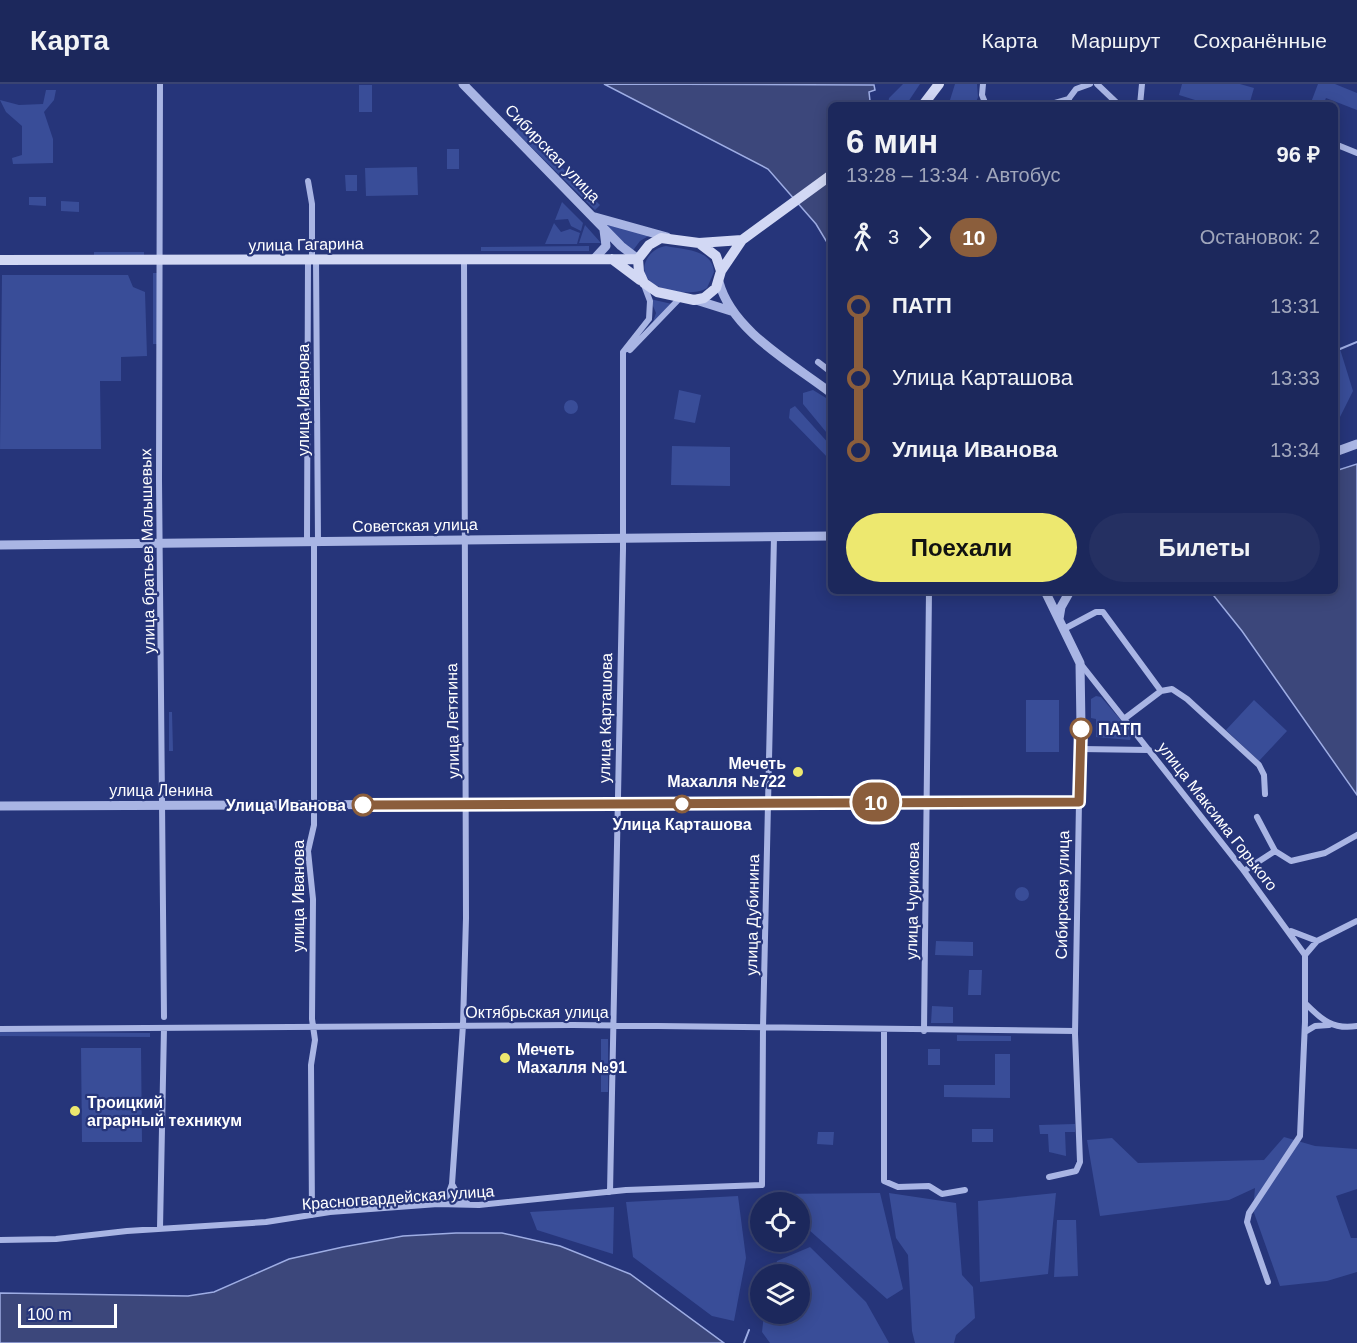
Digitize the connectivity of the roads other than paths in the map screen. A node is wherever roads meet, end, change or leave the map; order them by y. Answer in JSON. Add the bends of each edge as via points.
{"nodes":[{"id":1,"x":160,"y":84,"type":"edge"},
{"id":2,"x":464,"y":84,"type":"edge"},
{"id":3,"x":939,"y":84,"type":"edge"},
{"id":4,"x":983,"y":84,"type":"edge"},
{"id":5,"x":1090,"y":84,"type":"edge"},
{"id":6,"x":1097,"y":84,"type":"edge"},
{"id":7,"x":1142,"y":84,"type":"edge"},
{"id":8,"x":1077,"y":86,"type":"edge"},
{"id":9,"x":925,"y":102,"type":"edge"},
{"id":10,"x":985,"y":102,"type":"edge"},
{"id":11,"x":1067,"y":102,"type":"edge"},
{"id":12,"x":1116,"y":102,"type":"edge"},
{"id":13,"x":1140,"y":102,"type":"edge"},
{"id":14,"x":1338,"y":145,"type":"edge"},
{"id":15,"x":1357,"y":153,"type":"edge"},
{"id":16,"x":828,"y":177,"type":"edge"},
{"id":17,"x":308,"y":181,"type":"dead end"},
{"id":18,"x":595,"y":217,"type":"junction"},
{"id":19,"x":602,"y":225,"type":"junction"},
{"id":20,"x":667,"y":237,"type":"junction"},
{"id":21,"x":742,"y":240,"type":"junction"},
{"id":22,"x":699,"y":243,"type":"junction"},
{"id":23,"x":312,"y":258,"type":"junction"},
{"id":24,"x":464,"y":258,"type":"junction"},
{"id":25,"x":612,"y":258,"type":"junction"},
{"id":26,"x":594,"y":259,"type":"junction"},
{"id":27,"x":638,"y":259,"type":"junction"},
{"id":28,"x":0,"y":260,"type":"edge"},
{"id":29,"x":159,"y":262,"type":"junction"},
{"id":30,"x":720,"y":276,"type":"junction"},
{"id":31,"x":644,"y":283,"type":"junction"},
{"id":32,"x":681,"y":297,"type":"junction"},
{"id":33,"x":694,"y":300,"type":"junction"},
{"id":34,"x":731,"y":311,"type":"junction"},
{"id":35,"x":623,"y":354,"type":"junction"},
{"id":36,"x":818,"y":362,"type":"dead end"},
{"id":37,"x":828,"y":370,"type":"edge"},
{"id":38,"x":828,"y":391,"type":"edge"},
{"id":39,"x":1357,"y":444,"type":"edge"},
{"id":40,"x":1338,"y":451,"type":"edge"},
{"id":41,"x":828,"y":536,"type":"edge"},
{"id":42,"x":774,"y":537,"type":"junction"},
{"id":43,"x":622,"y":538,"type":"junction"},
{"id":44,"x":464,"y":540,"type":"junction"},
{"id":45,"x":313,"y":541,"type":"junction"},
{"id":46,"x":160,"y":542,"type":"junction"},
{"id":47,"x":0,"y":544,"type":"edge"},
{"id":48,"x":929,"y":594,"type":"edge"},
{"id":49,"x":1046,"y":594,"type":"edge"},
{"id":50,"x":1068,"y":594,"type":"edge"},
{"id":51,"x":1059,"y":619,"type":"junction"},
{"id":52,"x":1064,"y":629,"type":"junction"},
{"id":53,"x":1080,"y":663,"type":"junction"},
{"id":54,"x":1161,"y":691,"type":"junction"},
{"id":55,"x":1124,"y":719,"type":"junction"},
{"id":56,"x":1081,"y":749,"type":"junction"},
{"id":57,"x":1149,"y":750,"type":"junction"},
{"id":58,"x":1265,"y":794,"type":"dead end"},
{"id":59,"x":927,"y":801,"type":"junction"},
{"id":60,"x":1079,"y":802,"type":"junction"},
{"id":61,"x":769,"y":803,"type":"junction"},
{"id":62,"x":617,"y":804,"type":"junction"},
{"id":63,"x":162,"y":805,"type":"junction"},
{"id":64,"x":314,"y":805,"type":"junction"},
{"id":65,"x":466,"y":805,"type":"junction"},
{"id":66,"x":0,"y":806,"type":"edge"},
{"id":67,"x":1257,"y":817,"type":"dead end"},
{"id":68,"x":1357,"y":835,"type":"edge"},
{"id":69,"x":1275,"y":851,"type":"junction"},
{"id":70,"x":1244,"y":871,"type":"junction"},
{"id":71,"x":1357,"y":921,"type":"edge"},
{"id":72,"x":1290,"y":931,"type":"junction"},
{"id":73,"x":1317,"y":941,"type":"junction"},
{"id":74,"x":1305,"y":955,"type":"junction"},
{"id":75,"x":1306,"y":1004,"type":"junction"},
{"id":76,"x":164,"y":1017,"type":"dead end"},
{"id":77,"x":613,"y":1025,"type":"junction"},
{"id":78,"x":1330,"y":1025,"type":"junction"},
{"id":79,"x":463,"y":1026,"type":"junction"},
{"id":80,"x":763,"y":1026,"type":"junction"},
{"id":81,"x":1357,"y":1026,"type":"edge"},
{"id":82,"x":312,"y":1027,"type":"junction"},
{"id":83,"x":0,"y":1029,"type":"edge"},
{"id":84,"x":164,"y":1029,"type":"junction"},
{"id":85,"x":884,"y":1030,"type":"junction"},
{"id":86,"x":924,"y":1031,"type":"junction"},
{"id":87,"x":1075,"y":1031,"type":"junction"},
{"id":88,"x":1305,"y":1032,"type":"junction"},
{"id":89,"x":1049,"y":1176,"type":"dead end"},
{"id":90,"x":452,"y":1184,"type":"junction"},
{"id":91,"x":762,"y":1185,"type":"joint"},
{"id":92,"x":964,"y":1191,"type":"dead end"},
{"id":93,"x":610,"y":1192,"type":"junction"},
{"id":94,"x":438,"y":1204,"type":"junction"},
{"id":95,"x":468,"y":1204,"type":"junction"},
{"id":96,"x":312,"y":1215,"type":"junction"},
{"id":97,"x":159,"y":1228,"type":"junction"},
{"id":98,"x":0,"y":1240,"type":"edge"},
{"id":99,"x":1268,"y":1282,"type":"dead end"}],
"edges":[{"from":1,"to":29,"type":"street","name":"улица братьев Малышевых"},
{"from":2,"to":18,"type":"street","name":"Сибирская улица"},
{"from":3,"to":9,"type":"main road"},
{"from":4,"to":10,"type":"street"},
{"from":5,"to":8,"type":"street"},
{"from":6,"to":12,"type":"street"},
{"from":7,"to":13,"type":"street"},
{"from":8,"to":11,"type":"street"},
{"from":14,"to":15,"type":"street"},
{"from":16,"to":21,"type":"main road"},
{"from":17,"to":23,"type":"street","name":"улица Иванова"},
{"from":18,"to":19,"type":"street","name":"Сибирская улица"},
{"from":18,"to":20,"type":"street","name":"Сибирская улица"},
{"from":19,"to":26,"type":"street","name":"Сибирская улица","via":[[606,246]]},
{"from":19,"to":27,"type":"street","name":"Сибирская улица"},
{"from":20,"to":22,"type":"main road"},
{"from":20,"to":27,"type":"main road","via":[[649,245]]},
{"from":21,"to":22,"type":"main road"},
{"from":21,"to":30,"type":"main road"},
{"from":22,"to":30,"type":"main road","via":[[716,256]]},
{"from":23,"to":24,"type":"main road","name":"улица Гагарина"},
{"from":23,"to":29,"type":"main road","name":"улица Гагарина"},
{"from":23,"to":45,"type":"street","name":"улица Иванова"},
{"from":23,"to":45,"type":"street","name":"улица Иванова"},
{"from":24,"to":26,"type":"main road","name":"улица Гагарина"},
{"from":24,"to":44,"type":"street","name":"улица Летягина"},
{"from":25,"to":26,"type":"main road","name":"улица Гагарина"},
{"from":25,"to":27,"type":"main road","name":"улица Гагарина"},
{"from":25,"to":31,"type":"main road"},
{"from":27,"to":31,"type":"main road"},
{"from":28,"to":29,"type":"main road","name":"улица Гагарина"},
{"from":29,"to":46,"type":"street","name":"улица братьев Малышевых"},
{"from":30,"to":33,"type":"main road","via":[[710,294]]},
{"from":30,"to":34,"type":"street"},
{"from":31,"to":32,"type":"main road","via":[[657,292]]},
{"from":31,"to":35,"type":"street","via":[[650,301],[649,320]]},
{"from":32,"to":33,"type":"main road"},
{"from":32,"to":35,"type":"street"},
{"from":33,"to":34,"type":"street"},
{"from":34,"to":38,"type":"street"},
{"from":35,"to":43,"type":"street","name":"улица Карташова"},
{"from":36,"to":37,"type":"street"},
{"from":39,"to":40,"type":"street"},
{"from":41,"to":42,"type":"street","name":"Советская улица"},
{"from":42,"to":43,"type":"street","name":"Советская улица"},
{"from":42,"to":61,"type":"street","name":"улица Дубинина"},
{"from":43,"to":44,"type":"street","name":"Советская улица"},
{"from":43,"to":62,"type":"street","name":"улица Карташова"},
{"from":44,"to":45,"type":"street","name":"Советская улица"},
{"from":44,"to":65,"type":"street","name":"улица Летягина"},
{"from":45,"to":46,"type":"street","name":"Советская улица"},
{"from":45,"to":64,"type":"street","name":"улица Иванова"},
{"from":46,"to":47,"type":"street","name":"Советская улица"},
{"from":46,"to":63,"type":"street","name":"улица братьев Малышевых"},
{"from":48,"to":59,"type":"street","name":"улица Чурикова"},
{"from":49,"to":51,"type":"street","name":"Сибирская улица"},
{"from":50,"to":51,"type":"street"},
{"from":51,"to":52,"type":"street","name":"Сибирская улица"},
{"from":52,"to":53,"type":"street","name":"Сибирская улица"},
{"from":52,"to":54,"type":"street","via":[[1103,612]]},
{"from":53,"to":55,"type":"street","name":"улица Максима Горького"},
{"from":53,"to":56,"type":"street","name":"Сибирская улица"},
{"from":54,"to":55,"type":"street"},
{"from":54,"to":58,"type":"street","via":[[1172,689],[1187,699],[1259,765]]},
{"from":55,"to":57,"type":"street","name":"улица Максима Горького"},
{"from":56,"to":57,"type":"street"},
{"from":56,"to":60,"type":"street","name":"Сибирская улица"},
{"from":57,"to":70,"type":"street","name":"улица Максима Горького"},
{"from":59,"to":60,"type":"street","name":"улица Ленина"},
{"from":59,"to":61,"type":"street","name":"улица Ленина"},
{"from":59,"to":86,"type":"street","name":"улица Чурикова"},
{"from":60,"to":87,"type":"street","name":"Сибирская улица"},
{"from":61,"to":62,"type":"street","name":"улица Ленина"},
{"from":61,"to":80,"type":"street","name":"улица Дубинина"},
{"from":62,"to":65,"type":"street","name":"улица Ленина"},
{"from":62,"to":77,"type":"street","name":"улица Карташова"},
{"from":63,"to":64,"type":"street","name":"улица Ленина"},
{"from":63,"to":66,"type":"street","name":"улица Ленина"},
{"from":63,"to":76,"type":"street","name":"улица братьев Малышевых"},
{"from":64,"to":65,"type":"street","name":"улица Ленина"},
{"from":64,"to":82,"type":"street","name":"улица Иванова","via":[[308,851],[313,899]]},
{"from":65,"to":79,"type":"street","name":"улица Летягина"},
{"from":67,"to":69,"type":"street"},
{"from":68,"to":69,"type":"street","via":[[1329,851],[1298,861]]},
{"from":69,"to":70,"type":"street"},
{"from":70,"to":72,"type":"street","name":"улица Максима Горького"},
{"from":71,"to":73,"type":"street"},
{"from":72,"to":73,"type":"street"},
{"from":72,"to":74,"type":"street","name":"улица Максима Горького"},
{"from":73,"to":74,"type":"street"},
{"from":74,"to":75,"type":"street"},
{"from":75,"to":78,"type":"street"},
{"from":75,"to":88,"type":"street"},
{"from":77,"to":79,"type":"street","name":"Октябрьская улица"},
{"from":77,"to":80,"type":"street","name":"Октябрьская улица"},
{"from":77,"to":93,"type":"street","name":"улица Карташова"},
{"from":78,"to":81,"type":"street"},
{"from":78,"to":88,"type":"street","via":[[1315,1026]]},
{"from":79,"to":82,"type":"street","name":"Октябрьская улица"},
{"from":79,"to":90,"type":"street","name":"улица Летягина"},
{"from":80,"to":85,"type":"street","name":"Октябрьская улица"},
{"from":80,"to":91,"type":"street","name":"улица Дубинина"},
{"from":82,"to":84,"type":"street","name":"Октябрьская улица"},
{"from":82,"to":96,"type":"street","name":"улица Иванова"},
{"from":83,"to":84,"type":"street","name":"Октябрьская улица"},
{"from":84,"to":97,"type":"street"},
{"from":85,"to":86,"type":"street","name":"Октябрьская улица"},
{"from":85,"to":92,"type":"street","via":[[883,1176],[888,1184],[898,1187],[929,1186],[942,1194]]},
{"from":86,"to":87,"type":"street","name":"Октябрьская улица"},
{"from":87,"to":89,"type":"street","name":"Сибирская улица","via":[[1080,1162],[1076,1171]]},
{"from":88,"to":99,"type":"street","via":[[1296,1146],[1249,1213],[1247,1222]]},
{"from":90,"to":94,"type":"street","via":[[448,1195]]},
{"from":90,"to":95,"type":"street","via":[[460,1199]]},
{"from":91,"to":93,"type":"street","name":"Красногвардейская улица"},
{"from":93,"to":95,"type":"street","name":"Красногвардейская улица"},
{"from":94,"to":95,"type":"street","name":"Красногвардейская улица"},
{"from":94,"to":96,"type":"street","name":"Красногвардейская улица"},
{"from":96,"to":97,"type":"street","name":"Красногвардейская улица"},
{"from":97,"to":98,"type":"street","name":"Красногвардейская улица","via":[[56,1239]]}]}
